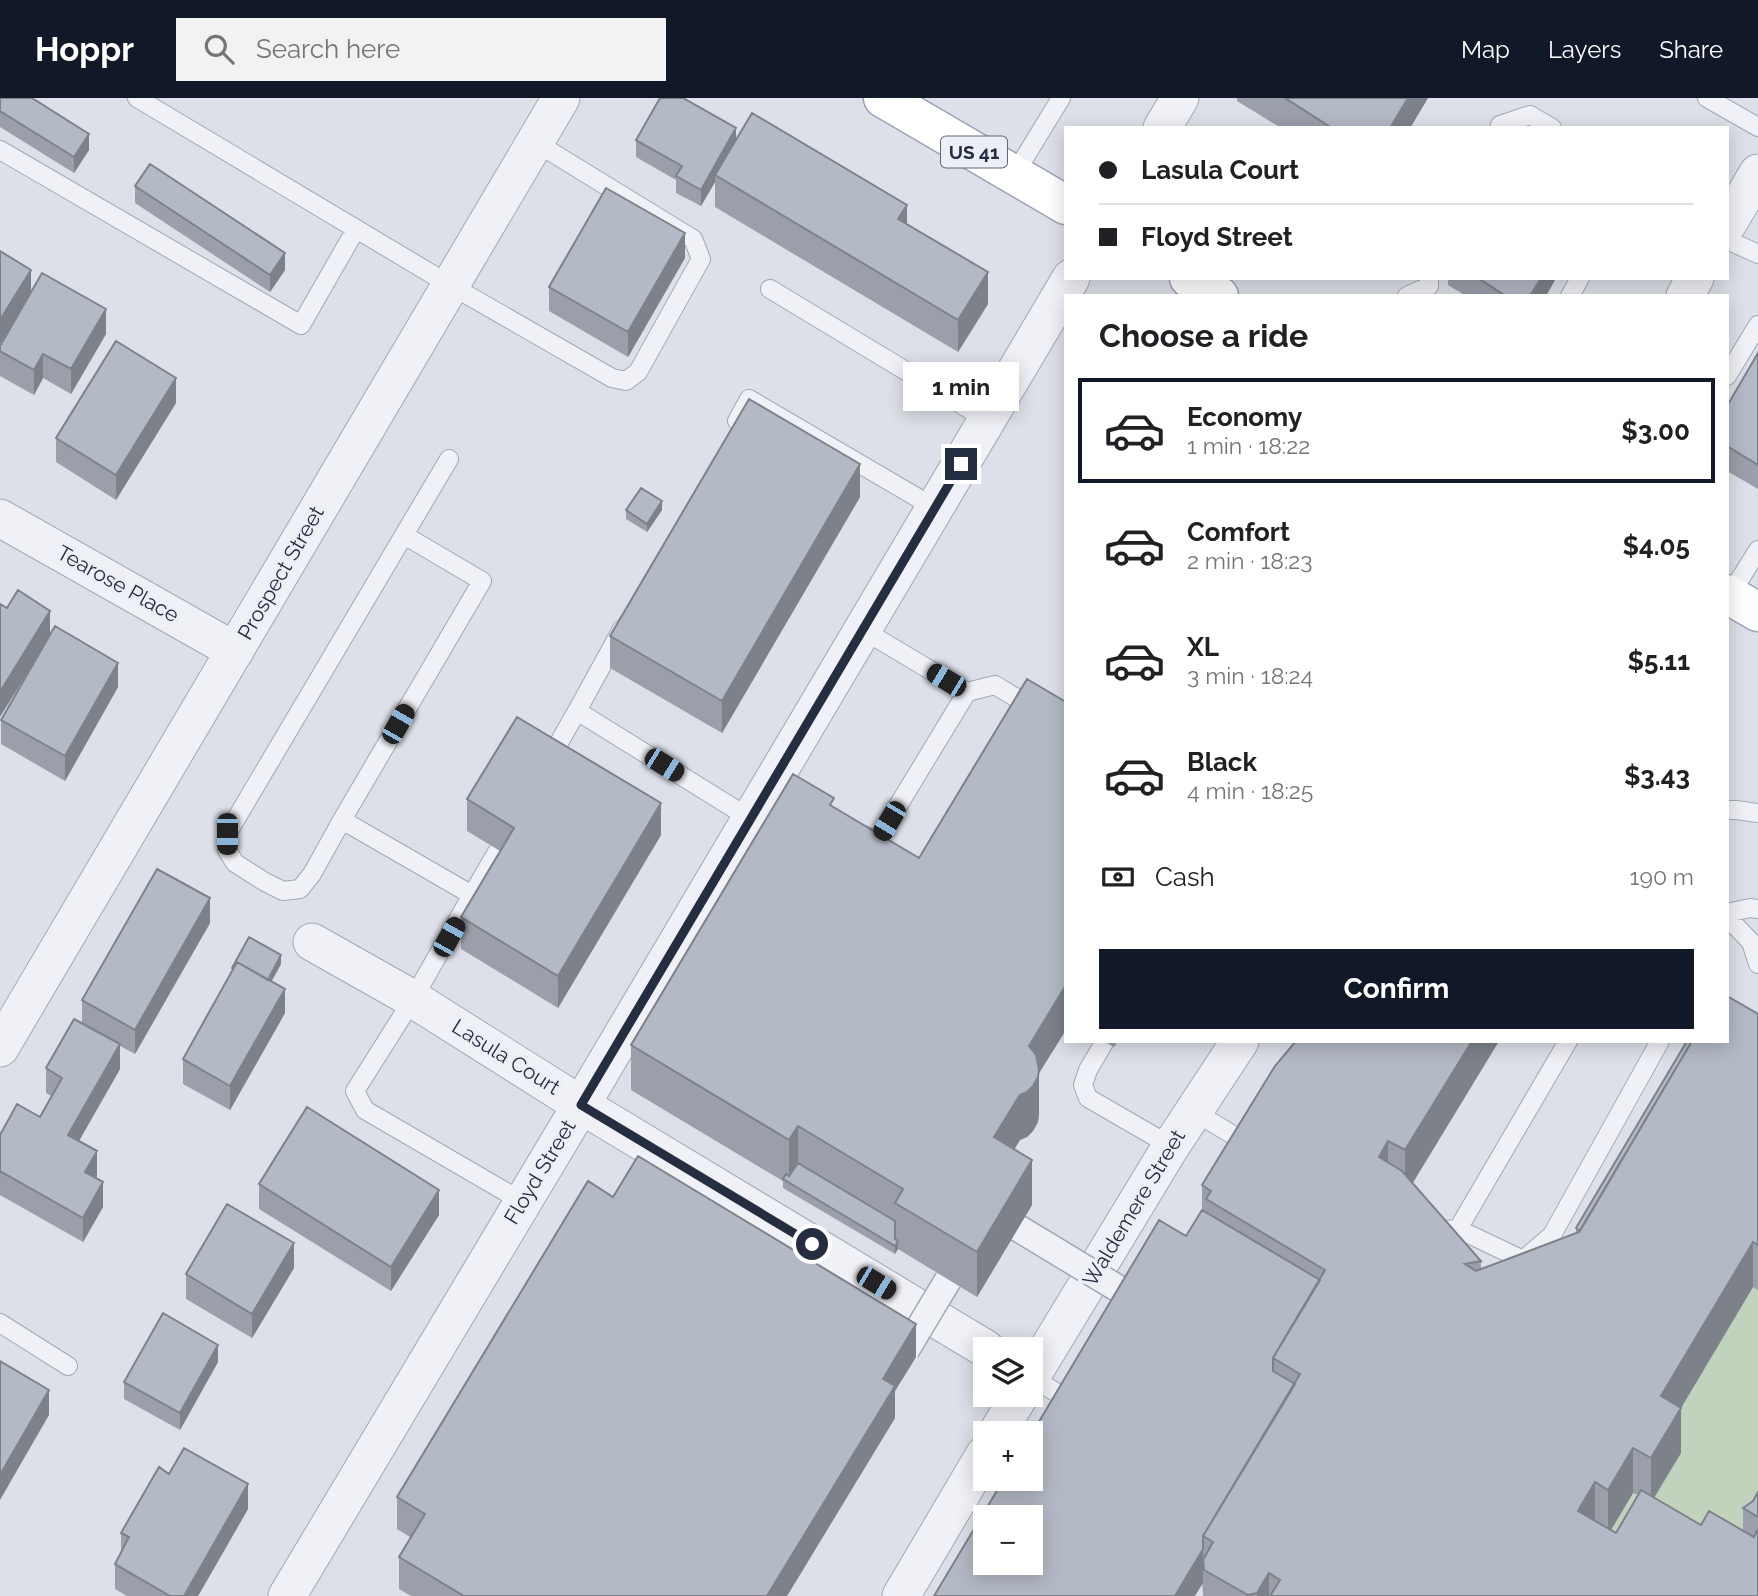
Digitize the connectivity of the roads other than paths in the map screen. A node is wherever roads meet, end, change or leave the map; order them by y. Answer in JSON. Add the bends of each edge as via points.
{"nodes":[{"id":1,"x":137,"y":98,"type":"edge"},
{"id":2,"x":561,"y":98,"type":"edge"},
{"id":3,"x":883,"y":98,"type":"edge"},
{"id":4,"x":1061,"y":98,"type":"edge"},
{"id":5,"x":1180,"y":98,"type":"edge"},
{"id":6,"x":1707,"y":98,"type":"edge"},
{"id":7,"x":1163,"y":126,"type":"edge"},
{"id":8,"x":1500,"y":126,"type":"edge"},
{"id":9,"x":1549,"y":126,"type":"edge"},
{"id":10,"x":1758,"y":127,"type":"edge"},
{"id":11,"x":535,"y":142,"type":"junction"},
{"id":12,"x":0,"y":150,"type":"edge"},
{"id":13,"x":1758,"y":173,"type":"edge"},
{"id":14,"x":1014,"y":175,"type":"junction"},
{"id":15,"x":1064,"y":204,"type":"edge"},
{"id":16,"x":1729,"y":222,"type":"edge"},
{"id":17,"x":356,"y":229,"type":"junction"},
{"id":18,"x":1729,"y":241,"type":"edge"},
{"id":19,"x":1758,"y":254,"type":"edge"},
{"id":20,"x":1070,"y":280,"type":"edge"},
{"id":21,"x":1192,"y":280,"type":"edge"},
{"id":22,"x":450,"y":285,"type":"junction"},
{"id":23,"x":770,"y":289,"type":"dead end"},
{"id":24,"x":1432,"y":289,"type":"edge"},
{"id":25,"x":1216,"y":294,"type":"edge"},
{"id":26,"x":1414,"y":294,"type":"edge"},
{"id":27,"x":1758,"y":325,"type":"edge"},
{"id":28,"x":1729,"y":373,"type":"edge"},
{"id":29,"x":987,"y":420,"type":"junction"},
{"id":30,"x":729,"y":435,"type":"edge"},
{"id":31,"x":449,"y":459,"type":"dead end"},
{"id":32,"x":935,"y":508,"type":"junction"},
{"id":33,"x":0,"y":518,"type":"edge"},
{"id":34,"x":404,"y":535,"type":"junction"},
{"id":35,"x":1758,"y":550,"type":"edge"},
{"id":36,"x":1739,"y":600,"type":"edge"},
{"id":37,"x":630,"y":615,"type":"edge"},
{"id":38,"x":863,"y":630,"type":"junction"},
{"id":39,"x":235,"y":651,"type":"junction"},
{"id":40,"x":967,"y":692,"type":"junction"},
{"id":41,"x":577,"y":711,"type":"junction"},
{"id":42,"x":1064,"y":726,"type":"edge"},
{"id":43,"x":546,"y":765,"type":"edge"},
{"id":44,"x":1729,"y":810,"type":"edge"},
{"id":45,"x":1758,"y":813,"type":"edge"},
{"id":46,"x":751,"y":819,"type":"junction"},
{"id":47,"x":342,"y":820,"type":"junction"},
{"id":48,"x":853,"y":828,"type":"edge"},
{"id":49,"x":497,"y":852,"type":"edge"},
{"id":50,"x":472,"y":895,"type":"junction"},
{"id":51,"x":1758,"y":909,"type":"edge"},
{"id":52,"x":1729,"y":914,"type":"edge"},
{"id":53,"x":1729,"y":917,"type":"edge"},
{"id":54,"x":312,"y":942,"type":"dead end"},
{"id":55,"x":1758,"y":964,"type":"edge"},
{"id":56,"x":414,"y":999,"type":"junction"},
{"id":57,"x":1104,"y":1043,"type":"edge"},
{"id":58,"x":1239,"y":1043,"type":"edge"},
{"id":59,"x":1567,"y":1043,"type":"edge"},
{"id":60,"x":1659,"y":1043,"type":"edge"},
{"id":61,"x":0,"y":1048,"type":"edge"},
{"id":62,"x":581,"y":1105,"type":"junction"},
{"id":63,"x":1193,"y":1111,"type":"junction"},
{"id":64,"x":1171,"y":1146,"type":"junction"},
{"id":65,"x":1253,"y":1147,"type":"edge"},
{"id":66,"x":523,"y":1202,"type":"junction"},
{"id":67,"x":1018,"y":1228,"type":"edge"},
{"id":68,"x":1458,"y":1229,"type":"junction"},
{"id":69,"x":1416,"y":1231,"type":"edge"},
{"id":70,"x":948,"y":1280,"type":"edge"},
{"id":71,"x":1132,"y":1297,"type":"edge"},
{"id":72,"x":0,"y":1323,"type":"edge"},
{"id":73,"x":973,"y":1342,"type":"edge"},
{"id":74,"x":906,"y":1350,"type":"edge"},
{"id":75,"x":1043,"y":1357,"type":"edge"},
{"id":76,"x":68,"y":1366,"type":"dead end"},
{"id":77,"x":1043,"y":1384,"type":"edge"},
{"id":78,"x":1070,"y":1401,"type":"edge"},
{"id":79,"x":973,"y":1474,"type":"edge"},
{"id":80,"x":286,"y":1596,"type":"edge"},
{"id":81,"x":901,"y":1596,"type":"edge"}],
"edges":[{"from":1,"to":17,"type":"lane"},
{"from":2,"to":11,"type":"street","name":"Prospect Street"},
{"from":3,"to":14,"type":"main road","number":"US 41"},
{"from":4,"to":14,"type":"lane"},
{"from":5,"to":7,"type":"street"},
{"from":6,"to":10,"type":"lane"},
{"from":8,"to":9,"type":"lane","via":[[1530,115]]},
{"from":11,"to":22,"type":"street","name":"Prospect Street"},
{"from":11,"to":22,"type":"lane","via":[[693,239],[701,259],[638,372],[626,382],[612,378]]},
{"from":12,"to":17,"type":"lane","via":[[301,325]]},
{"from":13,"to":16,"type":"street"},
{"from":14,"to":15,"type":"main road","number":"US 41"},
{"from":17,"to":22,"type":"lane"},
{"from":18,"to":19,"type":"lane"},
{"from":20,"to":29,"type":"street","name":"Floyd Street"},
{"from":21,"to":25,"type":"main road"},
{"from":22,"to":39,"type":"street","name":"Prospect Street"},
{"from":23,"to":29,"type":"lane"},
{"from":24,"to":26,"type":"lane"},
{"from":27,"to":28,"type":"lane"},
{"from":29,"to":32,"type":"street","name":"Floyd Street"},
{"from":30,"to":32,"type":"lane","via":[[749,398]]},
{"from":31,"to":34,"type":"lane"},
{"from":32,"to":38,"type":"street","name":"Floyd Street"},
{"from":33,"to":39,"type":"street","name":"Tearose Place"},
{"from":34,"to":47,"type":"lane","via":[[482,581]]},
{"from":34,"to":47,"type":"lane","via":[[227,834],[227,850],[235,863],[265,882],[283,891],[300,889]]},
{"from":35,"to":36,"type":"lane"},
{"from":37,"to":41,"type":"lane"},
{"from":38,"to":40,"type":"lane"},
{"from":38,"to":46,"type":"street","name":"Floyd Street","via":[[780,784]]},
{"from":39,"to":61,"type":"street","name":"Prospect Street"},
{"from":40,"to":42,"type":"lane","via":[[995,685]]},
{"from":40,"to":48,"type":"lane","via":[[876,842]]},
{"from":41,"to":43,"type":"lane"},
{"from":41,"to":46,"type":"lane"},
{"from":44,"to":45,"type":"lane"},
{"from":46,"to":62,"type":"street","name":"Floyd Street"},
{"from":47,"to":50,"type":"lane"},
{"from":49,"to":50,"type":"lane"},
{"from":50,"to":56,"type":"lane"},
{"from":51,"to":52,"type":"lane"},
{"from":53,"to":55,"type":"lane","via":[[1751,942]]},
{"from":54,"to":56,"type":"street","name":"Lasula Court"},
{"from":56,"to":62,"type":"street","name":"Lasula Court"},
{"from":56,"to":66,"type":"lane","via":[[355,1091],[365,1110]]},
{"from":57,"to":64,"type":"lane","via":[[1083,1085],[1088,1098]]},
{"from":58,"to":63,"type":"street","name":"Waldemere Street"},
{"from":59,"to":68,"type":"lane"},
{"from":60,"to":68,"type":"lane","via":[[1552,1235],[1523,1260]]},
{"from":62,"to":66,"type":"street","name":"Floyd Street"},
{"from":62,"to":73,"type":"street","name":"Lasula Court","via":[[787,1237]]},
{"from":63,"to":64,"type":"street","name":"Waldemere Street"},
{"from":63,"to":65,"type":"lane"},
{"from":64,"to":75,"type":"street","name":"Waldemere Street"},
{"from":66,"to":80,"type":"street","name":"Floyd Street"},
{"from":67,"to":71,"type":"street","bridge":true},
{"from":68,"to":69,"type":"lane"},
{"from":70,"to":74,"type":"street","bridge":true},
{"from":72,"to":76,"type":"lane"},
{"from":77,"to":78,"type":"lane"},
{"from":79,"to":81,"type":"street"}]}
